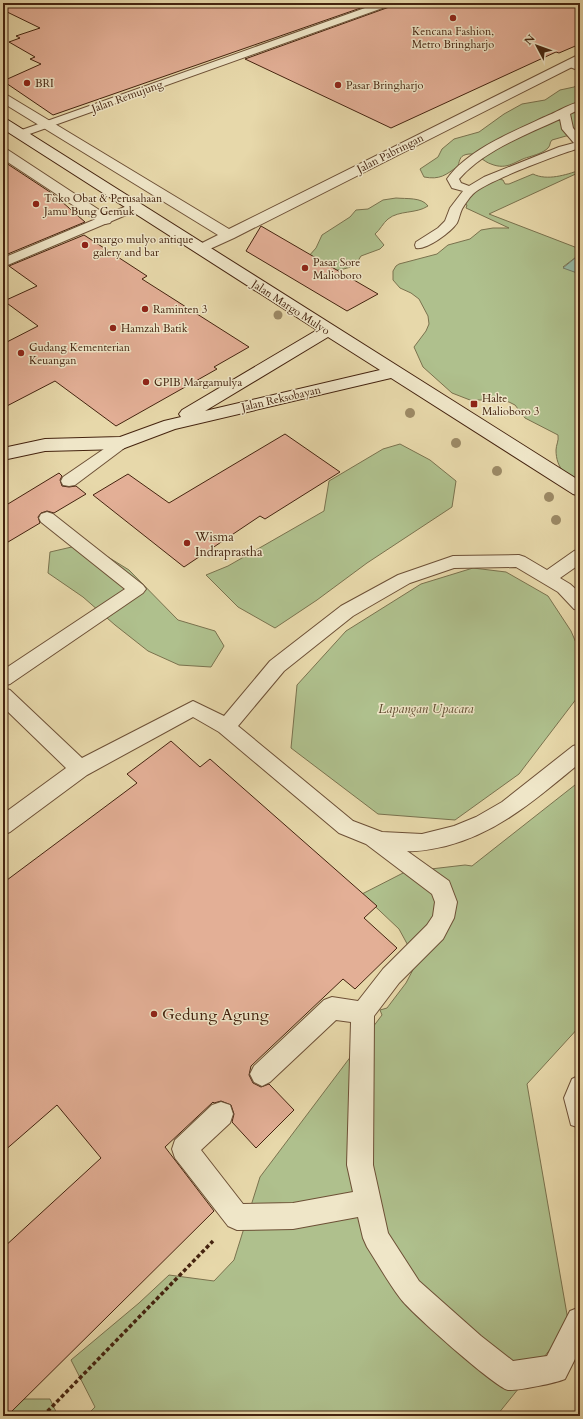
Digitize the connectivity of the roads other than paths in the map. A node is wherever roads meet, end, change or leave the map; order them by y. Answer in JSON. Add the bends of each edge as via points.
{"nodes":[{"id":1,"x":388,"y":3,"type":"edge"},
{"id":2,"x":576,"y":63,"type":"edge"},
{"id":3,"x":3,"y":98,"type":"edge"},
{"id":4,"x":580,"y":105,"type":"edge"},
{"id":5,"x":564,"y":113,"type":"junction"},
{"id":6,"x":3,"y":123,"type":"edge"},
{"id":7,"x":47,"y":124,"type":"junction"},
{"id":8,"x":20,"y":134,"type":"junction"},
{"id":9,"x":580,"y":144,"type":"edge"},
{"id":10,"x":3,"y":153,"type":"edge"},
{"id":11,"x":470,"y":190,"type":"junction"},
{"id":12,"x":134,"y":207,"type":"junction"},
{"id":13,"x":105,"y":220,"type":"junction"},
{"id":14,"x":229,"y":235,"type":"junction"},
{"id":15,"x":422,"y":245,"type":"dead end"},
{"id":16,"x":200,"y":249,"type":"junction"},
{"id":17,"x":3,"y":263,"type":"edge"},
{"id":18,"x":328,"y":330,"type":"junction"},
{"id":19,"x":393,"y":372,"type":"junction"},
{"id":20,"x":170,"y":425,"type":"junction"},
{"id":21,"x":122,"y":443,"type":"junction"},
{"id":22,"x":3,"y":454,"type":"edge"},
{"id":23,"x":69,"y":481,"type":"dead end"},
{"id":24,"x":580,"y":490,"type":"edge"},
{"id":25,"x":47,"y":518,"type":"dead end"},
{"id":26,"x":580,"y":555,"type":"edge"},
{"id":27,"x":548,"y":578,"type":"junction"},
{"id":28,"x":580,"y":604,"type":"edge"},
{"id":29,"x":3,"y":679,"type":"edge"},
{"id":30,"x":3,"y":695,"type":"edge"},
{"id":31,"x":226,"y":727,"type":"junction"},
{"id":32,"x":580,"y":752,"type":"edge"},
{"id":33,"x":80,"y":769,"type":"junction"},
{"id":34,"x":3,"y":826,"type":"edge"},
{"id":35,"x":373,"y":838,"type":"junction"},
{"id":36,"x":362,"y":1014,"type":"junction"},
{"id":37,"x":262,"y":1074,"type":"dead end"},
{"id":38,"x":580,"y":1087,"type":"edge"},
{"id":39,"x":221,"y":1114,"type":"dead end"},
{"id":40,"x":580,"y":1116,"type":"edge"},
{"id":41,"x":368,"y":1202,"type":"junction"},
{"id":42,"x":580,"y":1321,"type":"edge"}],
"edges":[{"from":1,"to":7,"type":"lane","name":"Jalan Remujung"},
{"from":2,"to":14,"type":"street","name":"Jalan Pabringan"},
{"from":3,"to":7,"type":"street"},
{"from":4,"to":5,"type":"lane"},
{"from":5,"to":9,"type":"lane","via":[[568,130]]},
{"from":5,"to":11,"type":"lane","via":[[473,160],[457,173],[453,179],[456,185]]},
{"from":6,"to":8,"type":"street","name":"Jalan Margo Mulyo"},
{"from":7,"to":8,"type":"lane","name":"Jalan Remujung"},
{"from":7,"to":14,"type":"street"},
{"from":8,"to":12,"type":"street","name":"Jalan Margo Mulyo"},
{"from":9,"to":11,"type":"lane","via":[[488,180]]},
{"from":10,"to":13,"type":"street"},
{"from":11,"to":15,"type":"lane","via":[[456,208],[451,222]]},
{"from":12,"to":13,"type":"lane"},
{"from":12,"to":16,"type":"street","name":"Jalan Margo Mulyo"},
{"from":13,"to":17,"type":"lane"},
{"from":14,"to":16,"type":"street","name":"Jalan Pabringan"},
{"from":16,"to":18,"type":"street","name":"Jalan Margo Mulyo"},
{"from":18,"to":19,"type":"street","name":"Jalan Margo Mulyo"},
{"from":18,"to":20,"type":"street","name":"Jalan Reksobayan"},
{"from":19,"to":20,"type":"street","name":"Jalan Reksobayan"},
{"from":19,"to":24,"type":"street","name":"Jalan Margo Mulyo"},
{"from":20,"to":21,"type":"street","name":"Jalan Reksobayan"},
{"from":21,"to":22,"type":"street","name":"Jalan Reksobayan","via":[[45,445]]},
{"from":21,"to":23,"type":"lane"},
{"from":25,"to":29,"type":"lane","via":[[137,589]]},
{"from":26,"to":27,"type":"lane"},
{"from":27,"to":28,"type":"lane","via":[[564,588]]},
{"from":27,"to":31,"type":"lane","via":[[519,561],[453,562],[404,579],[348,611],[277,666]]},
{"from":30,"to":33,"type":"lane"},
{"from":31,"to":33,"type":"lane","via":[[193,708]]},
{"from":31,"to":35,"type":"lane","via":[[346,827]]},
{"from":32,"to":35,"type":"lane","via":[[509,808],[457,834],[422,843],[381,841]]},
{"from":33,"to":34,"type":"lane"},
{"from":35,"to":36,"type":"lane","via":[[441,888],[446,902],[443,918],[435,932],[391,976]]},
{"from":36,"to":37,"type":"lane","via":[[332,1008]]},
{"from":36,"to":41,"type":"lane","via":[[360,1165]]},
{"from":38,"to":40,"type":"lane","via":[[576,1098]]},
{"from":39,"to":41,"type":"lane","via":[[184,1149],[237,1217],[293,1216]]},
{"from":41,"to":42,"type":"lane","via":[[376,1238],[410,1290],[471,1346],[509,1376],[555,1369]]}]}
